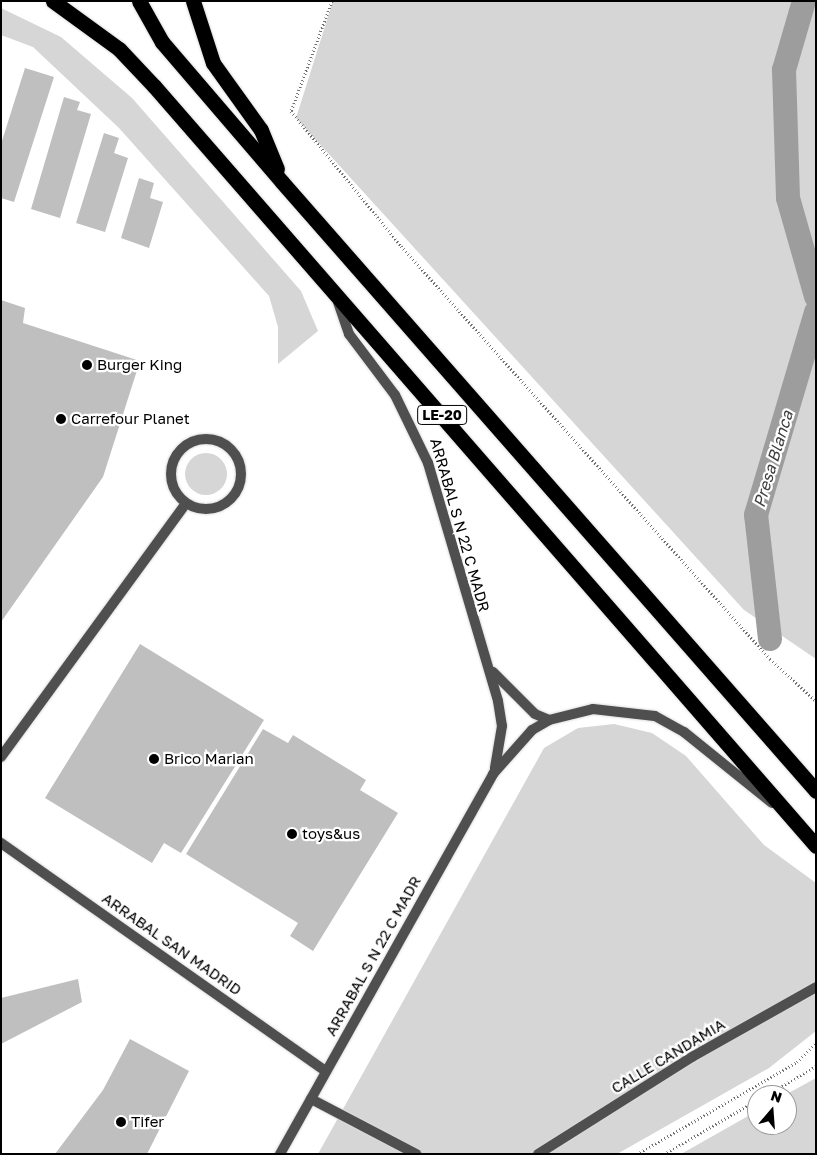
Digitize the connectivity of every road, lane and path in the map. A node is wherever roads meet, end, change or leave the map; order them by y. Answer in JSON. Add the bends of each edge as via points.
{"nodes":[{"id":1,"x":53,"y":1,"type":"edge"},
{"id":2,"x":139,"y":1,"type":"edge"},
{"id":3,"x":193,"y":1,"type":"edge"},
{"id":4,"x":332,"y":1,"type":"edge"},
{"id":5,"x":282,"y":182,"type":"junction"},
{"id":6,"x":334,"y":291,"type":"junction"},
{"id":7,"x":186,"y":503,"type":"junction"},
{"id":8,"x":491,"y":669,"type":"junction"},
{"id":9,"x":816,"y":701,"type":"edge"},
{"id":10,"x":549,"y":720,"type":"junction"},
{"id":11,"x":5,"y":745,"type":"edge"},
{"id":12,"x":1,"y":757,"type":"edge"},
{"id":13,"x":493,"y":774,"type":"junction"},
{"id":14,"x":816,"y":791,"type":"edge"},
{"id":15,"x":792,"y":820,"type":"junction"},
{"id":16,"x":1,"y":842,"type":"edge"},
{"id":17,"x":816,"y":846,"type":"edge"},
{"id":18,"x":816,"y":987,"type":"edge"},
{"id":19,"x":816,"y":1043,"type":"edge"},
{"id":20,"x":816,"y":1066,"type":"edge"},
{"id":21,"x":326,"y":1071,"type":"junction"},
{"id":22,"x":783,"y":1085,"type":"edge"},
{"id":23,"x":311,"y":1099,"type":"junction"},
{"id":24,"x":747,"y":1106,"type":"edge"},
{"id":25,"x":280,"y":1154,"type":"edge"},
{"id":26,"x":416,"y":1154,"type":"edge"},
{"id":27,"x":538,"y":1154,"type":"edge"},
{"id":28,"x":637,"y":1154,"type":"edge"},
{"id":29,"x":664,"y":1154,"type":"edge"}],
"edges":[{"from":1,"to":6,"type":"highway","number":"LE-20","via":[[119,49]]},
{"from":2,"to":5,"type":"highway","number":"LE-20","via":[[162,42]]},
{"from":3,"to":5,"type":"highway","via":[[213,63],[261,130]]},
{"from":4,"to":9,"type":"path","via":[[291,111],[407,254],[770,659]]},
{"from":5,"to":14,"type":"highway","number":"LE-20"},
{"from":6,"to":8,"type":"street","name":"ARRABAL S N 22 C MADR","via":[[349,334],[416,431]]},
{"from":6,"to":15,"type":"highway","number":"LE-20"},
{"from":7,"to":7,"type":"street","via":[[209,510],[231,500],[241,478],[241,466],[228,446],[212,440],[195,440],[177,453],[172,463],[172,486]]},
{"from":7,"to":11,"type":"street"},
{"from":8,"to":10,"type":"street","name":"ARRABAL S N 22 C MADR","via":[[513,695]]},
{"from":8,"to":13,"type":"street","name":"ARRABAL S N 22 C MADR","via":[[502,726]]},
{"from":10,"to":13,"type":"street","name":"ARRABAL S N 22 C MADR","via":[[520,741]]},
{"from":10,"to":15,"type":"street","name":"ARRABAL S N 22 C MADR","via":[[593,709],[655,716],[684,732]]},
{"from":11,"to":12,"type":"street"},
{"from":13,"to":21,"type":"street","name":"ARRABAL S N 22 C MADR"},
{"from":15,"to":17,"type":"highway","number":"LE-20"},
{"from":16,"to":21,"type":"street","name":"ARRABAL SAN MADRID"},
{"from":18,"to":27,"type":"street","name":"CALLE CANDAMIA","via":[[692,1057]]},
{"from":19,"to":28,"type":"path","via":[[789,1067]]},
{"from":20,"to":22,"type":"path"},
{"from":21,"to":23,"type":"street","name":"ARRABAL S N 22 C MADR"},
{"from":23,"to":25,"type":"street","name":"ARRABAL S N 22 C MADR"},
{"from":23,"to":26,"type":"street"},
{"from":24,"to":29,"type":"path"}]}
